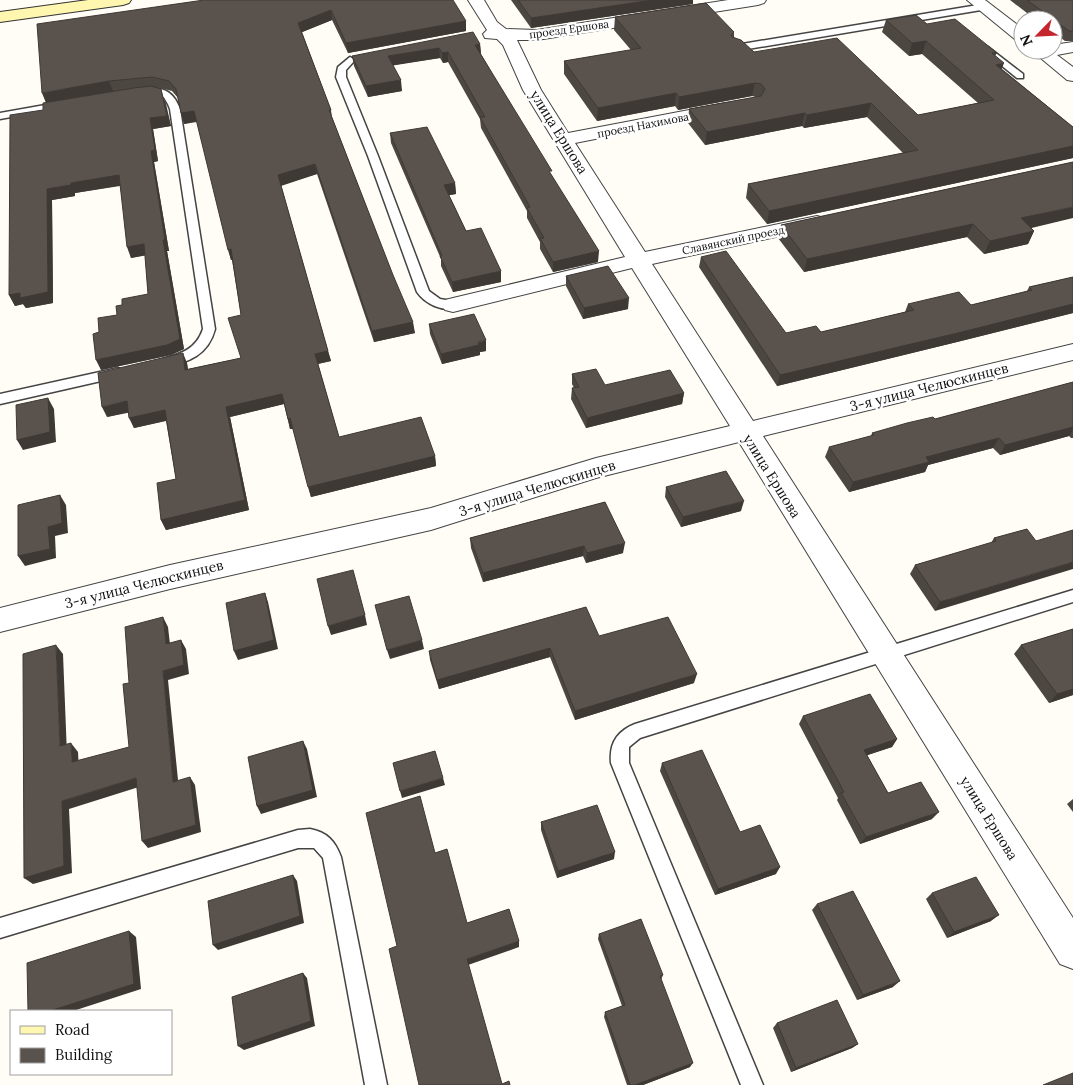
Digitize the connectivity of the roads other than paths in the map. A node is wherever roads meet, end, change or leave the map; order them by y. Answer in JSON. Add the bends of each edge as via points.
{"nodes":[{"id":1,"x":123,"y":0,"type":"edge"},
{"id":2,"x":476,"y":0,"type":"edge"},
{"id":3,"x":758,"y":0,"type":"edge"},
{"id":4,"x":980,"y":3,"type":"edge"},
{"id":5,"x":0,"y":17,"type":"edge"},
{"id":6,"x":1013,"y":29,"type":"edge"},
{"id":7,"x":499,"y":33,"type":"junction"},
{"id":8,"x":476,"y":35,"type":"edge"},
{"id":9,"x":982,"y":45,"type":"edge"},
{"id":10,"x":736,"y":48,"type":"edge"},
{"id":11,"x":369,"y":56,"type":"edge"},
{"id":12,"x":350,"y":60,"type":"joint"},
{"id":13,"x":1053,"y":60,"type":"edge"},
{"id":14,"x":1020,"y":76,"type":"dead end"},
{"id":15,"x":1073,"y":76,"type":"edge"},
{"id":16,"x":130,"y":93,"type":"edge"},
{"id":17,"x":74,"y":103,"type":"edge"},
{"id":18,"x":742,"y":105,"type":"edge"},
{"id":19,"x":0,"y":116,"type":"edge"},
{"id":20,"x":563,"y":140,"type":"junction"},
{"id":21,"x":832,"y":218,"type":"edge"},
{"id":22,"x":639,"y":260,"type":"junction"},
{"id":23,"x":453,"y":304,"type":"joint"},
{"id":24,"x":1073,"y":352,"type":"edge"},
{"id":25,"x":155,"y":365,"type":"edge"},
{"id":26,"x":126,"y":371,"type":"edge"},
{"id":27,"x":0,"y":399,"type":"edge"},
{"id":28,"x":745,"y":433,"type":"junction"},
{"id":29,"x":1073,"y":596,"type":"edge"},
{"id":30,"x":0,"y":620,"type":"edge"},
{"id":31,"x":885,"y":654,"type":"junction"},
{"id":32,"x":0,"y":928,"type":"edge"},
{"id":33,"x":1073,"y":951,"type":"edge"},
{"id":34,"x":376,"y":1085,"type":"edge"},
{"id":35,"x":752,"y":1085,"type":"edge"}],
"edges":[{"from":1,"to":5,"type":"main road"},
{"from":2,"to":7,"type":"street","name":"улица Ершова","via":[[490,25]]},
{"from":3,"to":7,"type":"street","name":"проезд Ершова","via":[[538,35]]},
{"from":4,"to":6,"type":"street"},
{"from":4,"to":10,"type":"lane","via":[[947,16]]},
{"from":7,"to":8,"type":"street","name":"проезд Ершова"},
{"from":7,"to":20,"type":"street","name":"улица Ершова","via":[[510,42],[532,90]]},
{"from":9,"to":14,"type":"lane"},
{"from":11,"to":12,"type":"street"},
{"from":12,"to":23,"type":"lane","via":[[341,68],[341,77],[423,292],[428,299]]},
{"from":13,"to":15,"type":"street"},
{"from":16,"to":25,"type":"lane","via":[[154,90],[166,92],[172,98],[209,329],[206,340],[195,352]]},
{"from":17,"to":19,"type":"lane"},
{"from":18,"to":20,"type":"street","name":"проезд Нахимова"},
{"from":20,"to":22,"type":"street","name":"улица Ершова"},
{"from":21,"to":22,"type":"street","name":"Славянский проезд"},
{"from":22,"to":23,"type":"street","name":"Славянский проезд"},
{"from":22,"to":28,"type":"street","name":"улица Ершова"},
{"from":24,"to":28,"type":"street","name":"3-я улица Челюскинцев"},
{"from":26,"to":27,"type":"lane"},
{"from":28,"to":30,"type":"street","name":"3-я улица Челюскинцев","via":[[596,468],[431,519],[170,577]]},
{"from":28,"to":31,"type":"street","name":"улица Ершова"},
{"from":29,"to":31,"type":"lane"},
{"from":31,"to":33,"type":"street","name":"улица Ершова"},
{"from":31,"to":35,"type":"lane","via":[[635,732],[620,744],[620,764]]},
{"from":32,"to":34,"type":"lane","via":[[298,839],[316,839],[323,843],[332,857]]}]}
